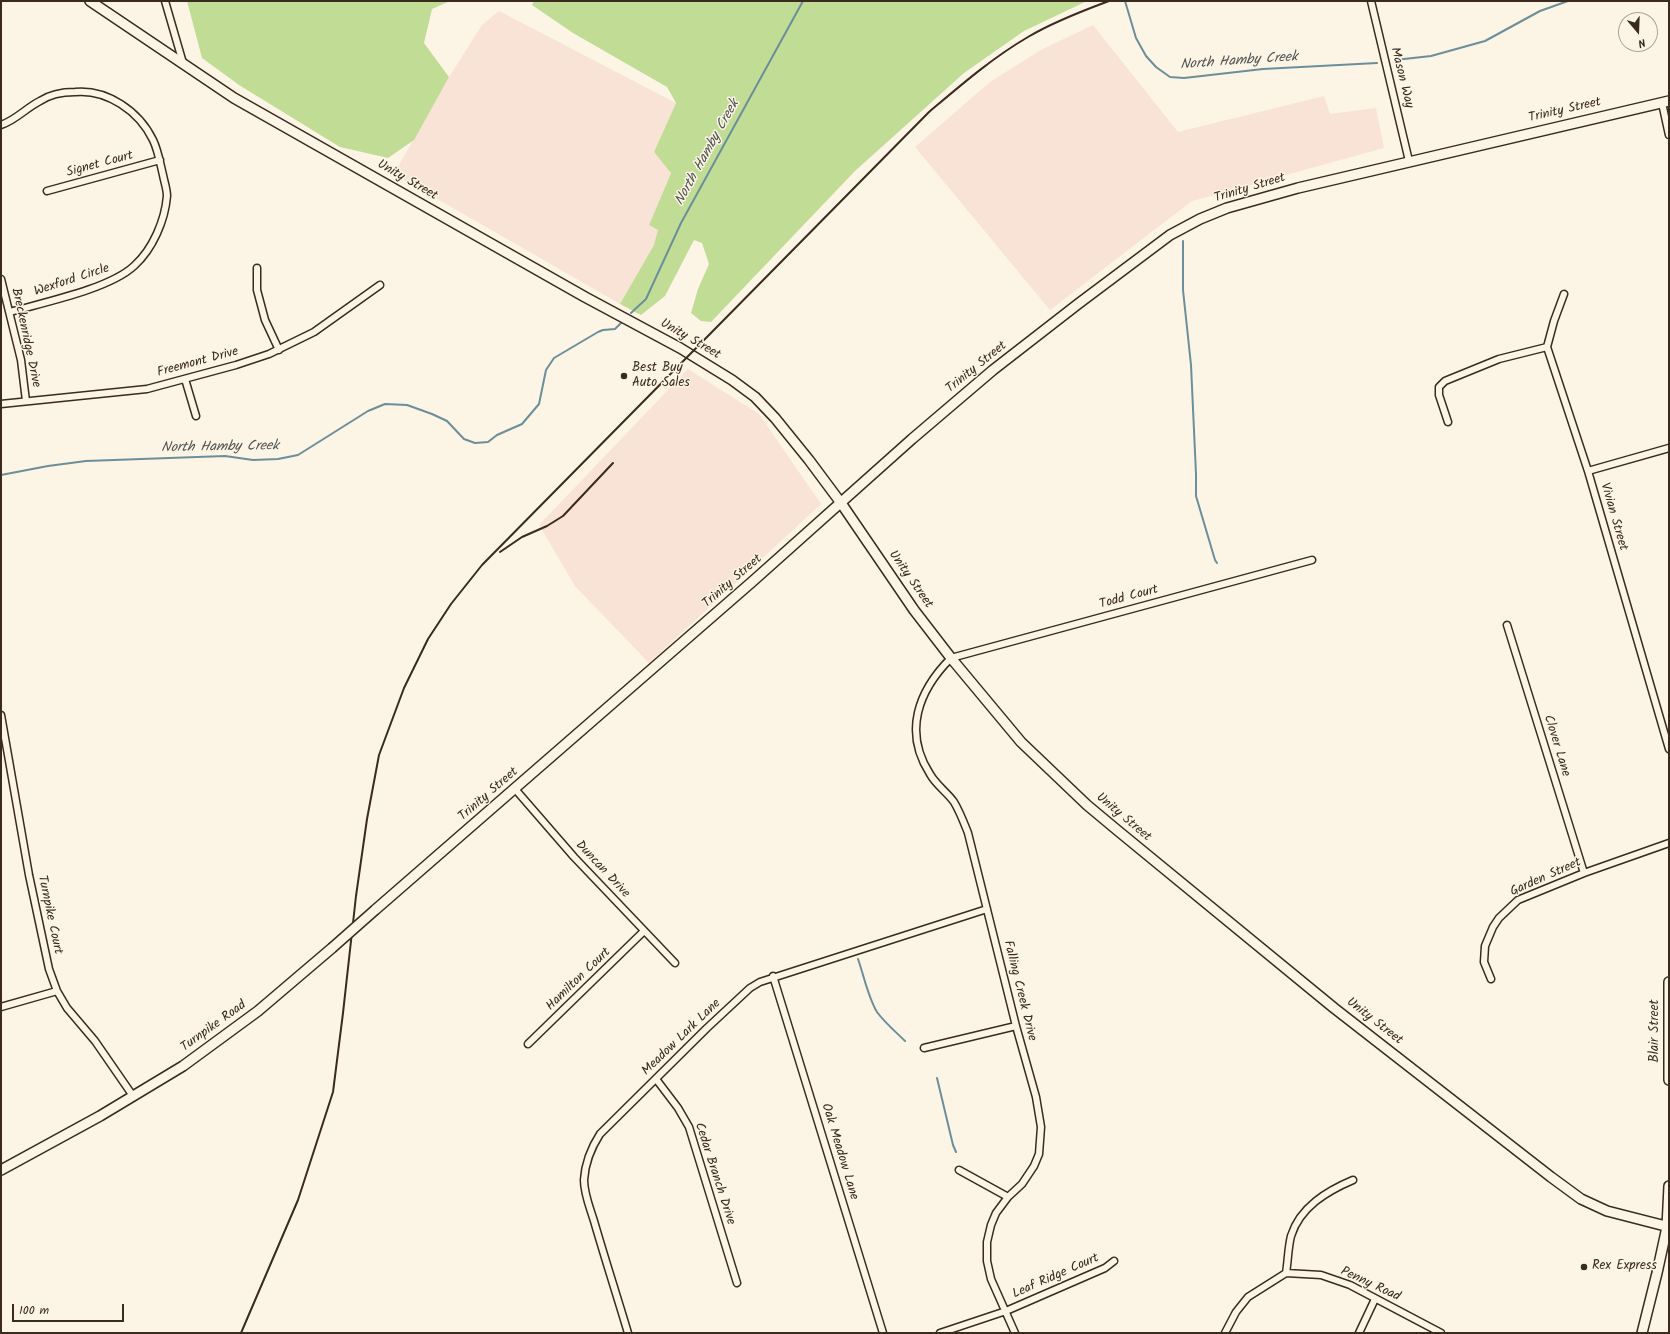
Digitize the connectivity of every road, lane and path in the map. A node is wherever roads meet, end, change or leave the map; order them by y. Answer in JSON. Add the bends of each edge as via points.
{"nodes":[{"id":1,"x":90,"y":1,"type":"edge"},
{"id":2,"x":165,"y":1,"type":"edge"},
{"id":3,"x":1371,"y":1,"type":"edge"},
{"id":4,"x":184,"y":65,"type":"junction"},
{"id":5,"x":1666,"y":102,"type":"edge"},
{"id":6,"x":1,"y":125,"type":"edge"},
{"id":7,"x":1669,"y":135,"type":"edge"},
{"id":8,"x":160,"y":160,"type":"junction"},
{"id":9,"x":1409,"y":161,"type":"junction"},
{"id":10,"x":47,"y":191,"type":"dead end"},
{"id":11,"x":257,"y":268,"type":"dead end"},
{"id":12,"x":1,"y":279,"type":"edge"},
{"id":13,"x":380,"y":285,"type":"dead end"},
{"id":14,"x":1564,"y":294,"type":"dead end"},
{"id":15,"x":10,"y":312,"type":"junction"},
{"id":16,"x":1547,"y":347,"type":"junction"},
{"id":17,"x":279,"y":350,"type":"junction"},
{"id":18,"x":185,"y":379,"type":"junction"},
{"id":19,"x":26,"y":401,"type":"junction"},
{"id":20,"x":1,"y":404,"type":"edge"},
{"id":21,"x":196,"y":416,"type":"dead end"},
{"id":22,"x":1448,"y":422,"type":"dead end"},
{"id":23,"x":1669,"y":448,"type":"edge"},
{"id":24,"x":1588,"y":471,"type":"junction"},
{"id":25,"x":841,"y":504,"type":"junction"},
{"id":26,"x":1312,"y":560,"type":"dead end"},
{"id":27,"x":1507,"y":625,"type":"dead end"},
{"id":28,"x":952,"y":658,"type":"junction"},
{"id":29,"x":1,"y":715,"type":"edge"},
{"id":30,"x":1669,"y":748,"type":"edge"},
{"id":31,"x":516,"y":789,"type":"junction"},
{"id":32,"x":1669,"y":843,"type":"edge"},
{"id":33,"x":419,"y":872,"type":"joint"},
{"id":34,"x":1584,"y":873,"type":"junction"},
{"id":35,"x":987,"y":909,"type":"junction"},
{"id":36,"x":644,"y":932,"type":"junction"},
{"id":37,"x":675,"y":963,"type":"dead end"},
{"id":38,"x":773,"y":976,"type":"junction"},
{"id":39,"x":1491,"y":979,"type":"dead end"},
{"id":40,"x":1669,"y":982,"type":"edge"},
{"id":41,"x":57,"y":991,"type":"junction"},
{"id":42,"x":1,"y":1007,"type":"edge"},
{"id":43,"x":1016,"y":1026,"type":"junction"},
{"id":44,"x":528,"y":1044,"type":"dead end"},
{"id":45,"x":924,"y":1048,"type":"dead end"},
{"id":46,"x":656,"y":1079,"type":"junction"},
{"id":47,"x":1669,"y":1080,"type":"edge"},
{"id":48,"x":133,"y":1096,"type":"junction"},
{"id":49,"x":1,"y":1170,"type":"edge"},
{"id":50,"x":959,"y":1170,"type":"dead end"},
{"id":51,"x":1353,"y":1180,"type":"dead end"},
{"id":52,"x":1669,"y":1186,"type":"edge"},
{"id":53,"x":1008,"y":1197,"type":"junction"},
{"id":54,"x":1668,"y":1227,"type":"edge"},
{"id":55,"x":1114,"y":1261,"type":"dead end"},
{"id":56,"x":1286,"y":1273,"type":"junction"},
{"id":57,"x":737,"y":1283,"type":"dead end"},
{"id":58,"x":1375,"y":1299,"type":"junction"},
{"id":59,"x":1006,"y":1311,"type":"junction"},
{"id":60,"x":628,"y":1333,"type":"edge"},
{"id":61,"x":883,"y":1333,"type":"edge"},
{"id":62,"x":940,"y":1333,"type":"edge"},
{"id":63,"x":1015,"y":1333,"type":"edge"},
{"id":64,"x":1225,"y":1333,"type":"edge"},
{"id":65,"x":1358,"y":1333,"type":"edge"},
{"id":66,"x":1441,"y":1333,"type":"edge"},
{"id":67,"x":1642,"y":1333,"type":"edge"}],
"edges":[{"from":1,"to":4,"type":"street","name":"Unity Street"},
{"from":2,"to":4,"type":"street"},
{"from":3,"to":9,"type":"street","name":"Mason Way"},
{"from":4,"to":25,"type":"street","name":"Unity Street","via":[[234,98],[680,348],[732,380],[775,418]]},
{"from":5,"to":7,"type":"street"},
{"from":5,"to":9,"type":"street","name":"Trinity Street"},
{"from":6,"to":8,"type":"street","name":"Wexford Circle","via":[[40,101],[56,95],[94,93],[110,97],[144,126],[153,140]]},
{"from":8,"to":10,"type":"street","name":"Signet Court"},
{"from":8,"to":15,"type":"street","name":"Wexford Circle","via":[[167,195],[162,222],[150,248],[135,266],[116,279]]},
{"from":9,"to":25,"type":"street","name":"Trinity Street","via":[[1227,208],[1170,235],[993,370]]},
{"from":11,"to":17,"type":"street","via":[[257,290],[265,320]]},
{"from":12,"to":15,"type":"street","name":"Breckenridge Drive"},
{"from":13,"to":17,"type":"street","name":"Freemont Drive","via":[[314,332]]},
{"from":14,"to":16,"type":"street"},
{"from":15,"to":19,"type":"street","name":"Breckenridge Drive","via":[[21,360]]},
{"from":16,"to":22,"type":"street","via":[[1498,359],[1445,381],[1438,387]]},
{"from":16,"to":24,"type":"street","name":"Vivian Street"},
{"from":17,"to":18,"type":"street","name":"Freemont Drive"},
{"from":18,"to":19,"type":"street","name":"Freemont Drive","via":[[147,388]]},
{"from":18,"to":21,"type":"street"},
{"from":19,"to":20,"type":"street","name":"Freemont Drive"},
{"from":23,"to":24,"type":"street"},
{"from":24,"to":30,"type":"street","name":"Vivian Street"},
{"from":25,"to":28,"type":"street","name":"Unity Street","via":[[914,610]]},
{"from":25,"to":31,"type":"street","name":"Trinity Street"},
{"from":26,"to":28,"type":"street","name":"Todd Court"},
{"from":27,"to":34,"type":"street","name":"Clover Lane"},
{"from":28,"to":35,"type":"street","name":"Falling Creek Drive","via":[[941,668],[927,688],[915,722],[917,741],[919,754],[930,776],[954,802],[962,818]]},
{"from":28,"to":54,"type":"street","name":"Unity Street","via":[[1021,742],[1087,805],[1334,1008],[1580,1198],[1607,1211]]},
{"from":29,"to":41,"type":"street","name":"Turnpike Court","via":[[29,875],[49,969]]},
{"from":31,"to":33,"type":"street","name":"Trinity Street"},
{"from":31,"to":36,"type":"street","name":"Duncan Drive","via":[[574,857]]},
{"from":32,"to":34,"type":"street","name":"Garden Street"},
{"from":33,"to":48,"type":"street","name":"Turnpike Road","bridge":true,"via":[[258,1011],[183,1066]]},
{"from":34,"to":39,"type":"street","name":"Garden Street","via":[[1530,894],[1508,908],[1493,927],[1485,946],[1484,962]]},
{"from":35,"to":38,"type":"street","name":"Meadow Lark Lane"},
{"from":35,"to":43,"type":"street","name":"Falling Creek Drive"},
{"from":36,"to":37,"type":"street","name":"Duncan Drive"},
{"from":36,"to":44,"type":"street","name":"Hamilton Court"},
{"from":38,"to":46,"type":"street","name":"Meadow Lark Lane","via":[[750,988]]},
{"from":38,"to":61,"type":"street","name":"Oak Meadow Lane"},
{"from":40,"to":47,"type":"street","name":"Blair Street"},
{"from":41,"to":42,"type":"street"},
{"from":41,"to":48,"type":"street","name":"Turnpike Court"},
{"from":43,"to":45,"type":"street"},
{"from":43,"to":53,"type":"street","name":"Falling Creek Drive","via":[[1036,1097],[1041,1127],[1039,1154],[1034,1166],[1022,1184]]},
{"from":46,"to":57,"type":"street","name":"Cedar Branch Drive","via":[[689,1127]]},
{"from":46,"to":60,"type":"street","name":"Meadow Lark Lane","via":[[600,1134],[586,1166],[584,1181]]},
{"from":48,"to":49,"type":"street","name":"Turnpike Road"},
{"from":50,"to":53,"type":"street"},
{"from":51,"to":56,"type":"street","via":[[1314,1202],[1299,1217],[1291,1237]]},
{"from":52,"to":54,"type":"street"},
{"from":53,"to":59,"type":"street","name":"Falling Creek Drive","via":[[996,1213],[987,1242],[987,1261]]},
{"from":54,"to":67,"type":"street"},
{"from":55,"to":59,"type":"street","name":"Leaf Ridge Court","via":[[1105,1268]]},
{"from":56,"to":58,"type":"street","name":"Penny Road","via":[[1321,1275],[1350,1285]]},
{"from":56,"to":64,"type":"street","via":[[1248,1297],[1236,1312]]},
{"from":58,"to":65,"type":"street"},
{"from":58,"to":66,"type":"street","name":"Penny Road"},
{"from":59,"to":62,"type":"street","name":"Leaf Ridge Court"},
{"from":59,"to":63,"type":"street","name":"Falling Creek Drive"}]}
